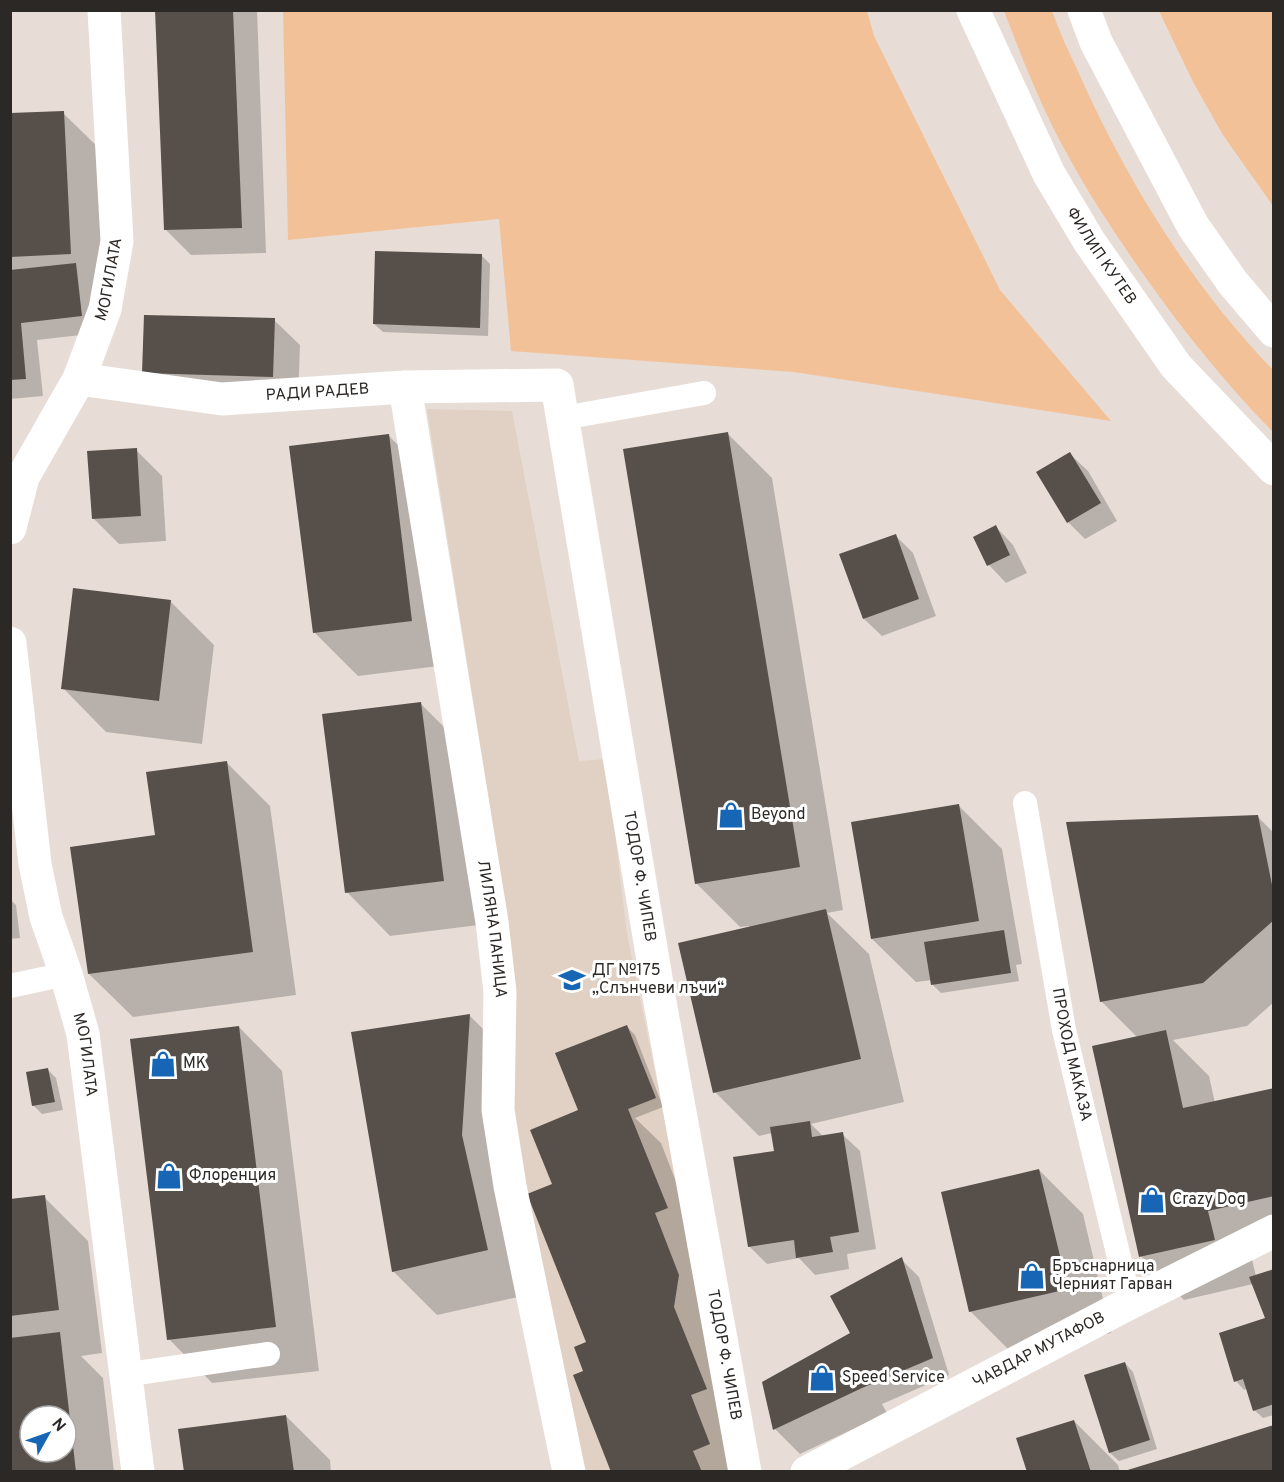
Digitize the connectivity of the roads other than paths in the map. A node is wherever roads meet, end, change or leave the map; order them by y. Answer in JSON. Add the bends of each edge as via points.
{"nodes":[{"id":1,"x":104,"y":10,"type":"edge"},
{"id":2,"x":973,"y":10,"type":"edge"},
{"id":3,"x":1084,"y":10,"type":"edge"},
{"id":4,"x":1274,"y":331,"type":"edge"},
{"id":5,"x":79,"y":379,"type":"junction"},
{"id":6,"x":557,"y":386,"type":"joint"},
{"id":7,"x":405,"y":387,"type":"junction"},
{"id":8,"x":704,"y":393,"type":"dead end"},
{"id":9,"x":562,"y":418,"type":"junction"},
{"id":10,"x":1274,"y":469,"type":"edge"},
{"id":11,"x":10,"y":528,"type":"edge"},
{"id":12,"x":10,"y":644,"type":"edge"},
{"id":13,"x":1024,"y":803,"type":"dead end"},
{"id":14,"x":66,"y":974,"type":"junction"},
{"id":15,"x":10,"y":986,"type":"edge"},
{"id":16,"x":1274,"y":1232,"type":"edge"},
{"id":17,"x":1130,"y":1303,"type":"junction"},
{"id":18,"x":268,"y":1354,"type":"dead end"},
{"id":19,"x":126,"y":1373,"type":"junction"},
{"id":20,"x":138,"y":1472,"type":"edge"},
{"id":21,"x":569,"y":1472,"type":"edge"},
{"id":22,"x":745,"y":1472,"type":"edge"},
{"id":23,"x":807,"y":1472,"type":"edge"}],
"edges":[{"from":1,"to":5,"type":"street","name":"МОГИЛАТА","via":[[117,241],[105,309]]},
{"from":2,"to":10,"type":"street","name":"ФИЛИП КУТЕВ","via":[[1049,174],[1089,241],[1176,366]]},
{"from":3,"to":4,"type":"street","via":[[1096,42],[1193,226],[1233,283]]},
{"from":5,"to":7,"type":"street","name":"РАДИ РАДЕВ","via":[[222,399]]},
{"from":5,"to":11,"type":"street","name":"МОГИЛАТА","via":[[23,477]]},
{"from":6,"to":7,"type":"street","name":"РАДИ РАДЕВ"},
{"from":6,"to":9,"type":"street","name":"ТОДОР Ф. ЧИПЕВ"},
{"from":7,"to":21,"type":"street","name":"ЛИЛЯНА ПАНИЦА","via":[[490,911],[500,992],[498,1110]]},
{"from":8,"to":9,"type":"lane"},
{"from":9,"to":22,"type":"street","name":"ТОДОР Ф. ЧИПЕВ","via":[[660,1002]]},
{"from":12,"to":14,"type":"street","name":"МОГИЛАТА","via":[[35,864],[46,917]]},
{"from":13,"to":17,"type":"lane","name":"ПРОХОД МАКАЗА","via":[[1064,1030]]},
{"from":14,"to":15,"type":"lane"},
{"from":14,"to":19,"type":"street","name":"МОГИЛАТА","via":[[83,1034]]},
{"from":16,"to":17,"type":"street","name":"ЧАВДАР МУТАФОВ"},
{"from":17,"to":23,"type":"street","name":"ЧАВДАР МУТАФОВ"},
{"from":18,"to":19,"type":"lane"},
{"from":19,"to":20,"type":"street","name":"МОГИЛАТА"}]}
